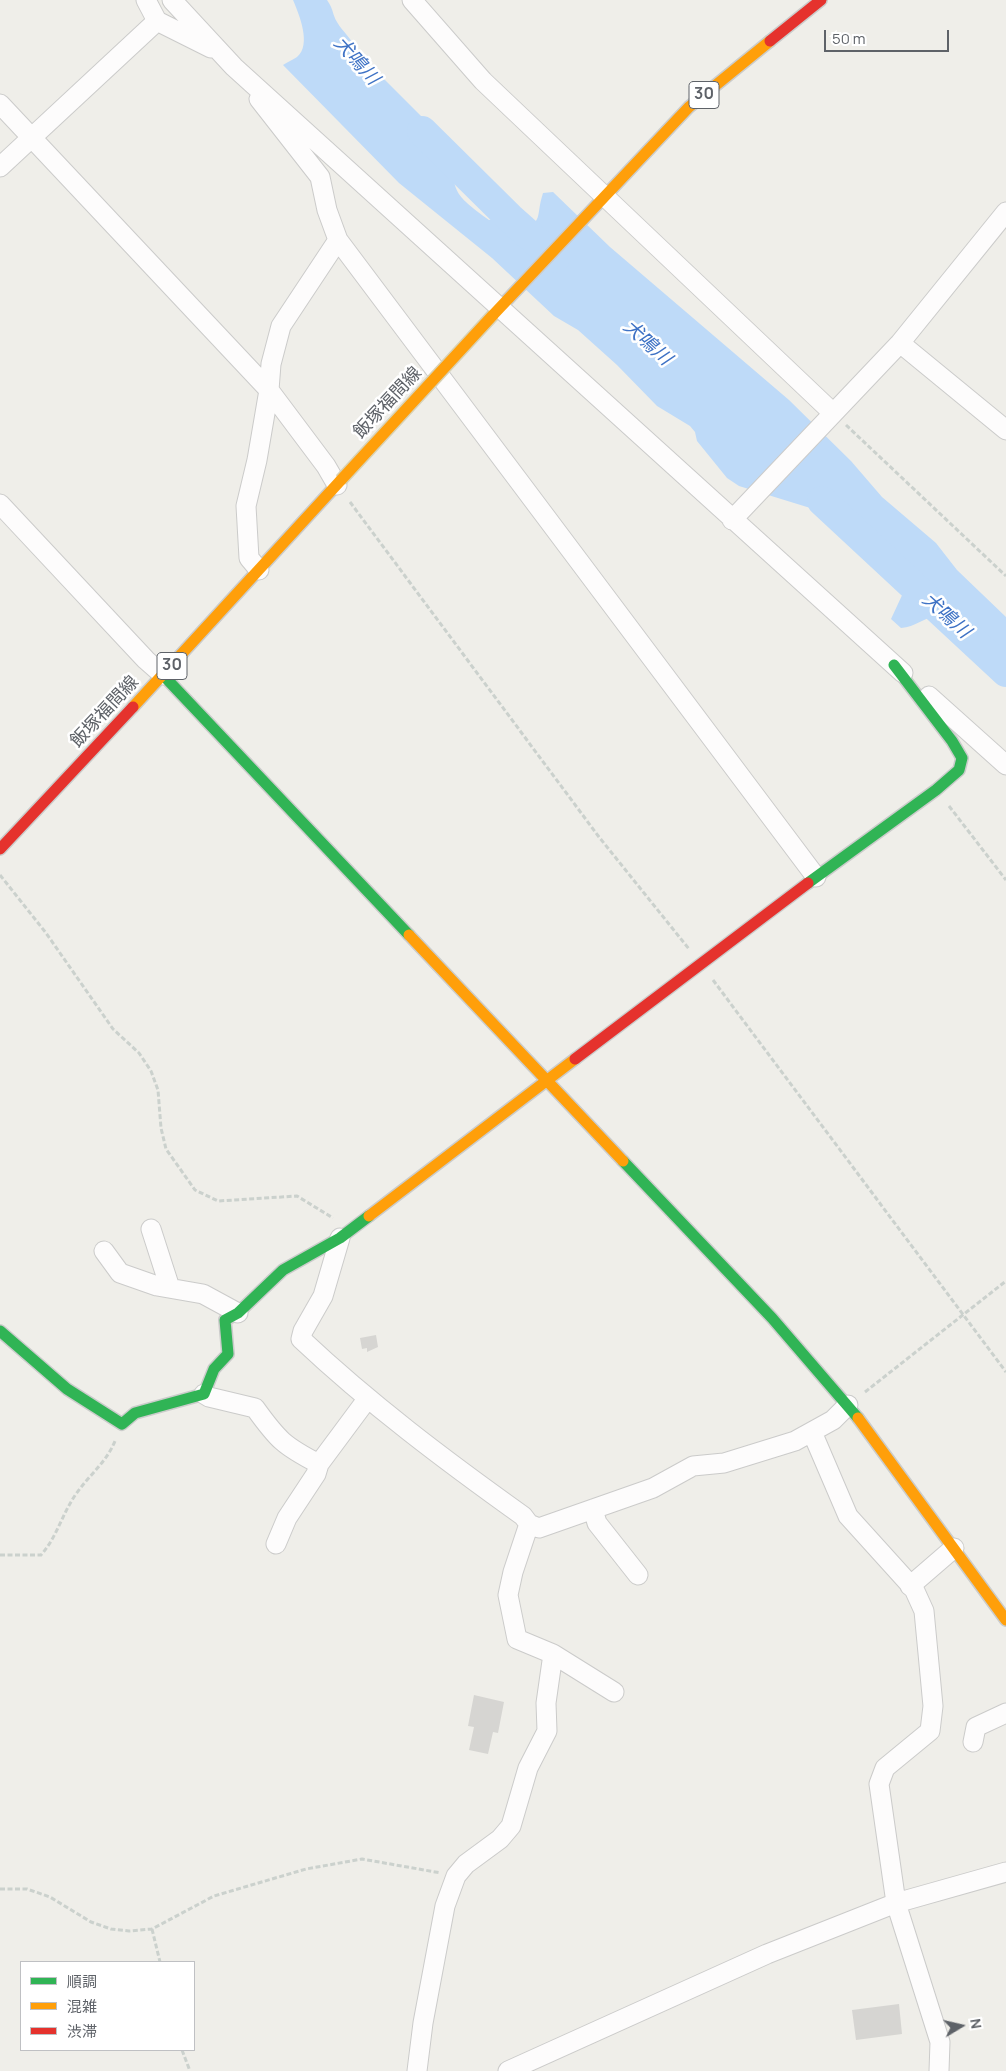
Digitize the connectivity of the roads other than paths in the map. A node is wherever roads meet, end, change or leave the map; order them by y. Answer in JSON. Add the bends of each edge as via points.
{"nodes":[{"id":1,"x":146,"y":0,"type":"edge"},
{"id":2,"x":172,"y":0,"type":"edge"},
{"id":3,"x":412,"y":0,"type":"edge"},
{"id":4,"x":821,"y":0,"type":"edge"},
{"id":5,"x":157,"y":20,"type":"junction"},
{"id":6,"x":234,"y":67,"type":"junction"},
{"id":7,"x":0,"y":104,"type":"edge"},
{"id":8,"x":33,"y":138,"type":"junction"},
{"id":9,"x":0,"y":167,"type":"edge"},
{"id":10,"x":601,"y":198,"type":"junction"},
{"id":11,"x":1006,"y":212,"type":"edge"},
{"id":12,"x":338,"y":240,"type":"junction"},
{"id":13,"x":498,"y":308,"type":"junction"},
{"id":14,"x":900,"y":343,"type":"junction"},
{"id":15,"x":269,"y":390,"type":"junction"},
{"id":16,"x":832,"y":413,"type":"junction"},
{"id":17,"x":1006,"y":430,"type":"edge"},
{"id":18,"x":339,"y":482,"type":"junction"},
{"id":19,"x":0,"y":504,"type":"edge"},
{"id":20,"x":732,"y":520,"type":"junction"},
{"id":21,"x":259,"y":570,"type":"junction"},
{"id":22,"x":894,"y":665,"type":"junction"},
{"id":23,"x":164,"y":675,"type":"junction"},
{"id":24,"x":1006,"y":765,"type":"edge"},
{"id":25,"x":0,"y":849,"type":"edge"},
{"id":26,"x":816,"y":877,"type":"junction"},
{"id":27,"x":546,"y":1081,"type":"junction"},
{"id":28,"x":151,"y":1229,"type":"dead end"},
{"id":29,"x":345,"y":1233,"type":"junction"},
{"id":30,"x":104,"y":1251,"type":"dead end"},
{"id":31,"x":170,"y":1288,"type":"junction"},
{"id":32,"x":238,"y":1313,"type":"junction"},
{"id":33,"x":0,"y":1331,"type":"edge"},
{"id":34,"x":204,"y":1394,"type":"junction"},
{"id":35,"x":368,"y":1398,"type":"junction"},
{"id":36,"x":848,"y":1405,"type":"junction"},
{"id":37,"x":812,"y":1432,"type":"junction"},
{"id":38,"x":319,"y":1464,"type":"junction"},
{"id":39,"x":594,"y":1509,"type":"junction"},
{"id":40,"x":529,"y":1524,"type":"junction"},
{"id":41,"x":276,"y":1544,"type":"dead end"},
{"id":42,"x":954,"y":1548,"type":"junction"},
{"id":43,"x":638,"y":1575,"type":"dead end"},
{"id":44,"x":910,"y":1586,"type":"junction"},
{"id":45,"x":1006,"y":1620,"type":"edge"},
{"id":46,"x":554,"y":1654,"type":"junction"},
{"id":47,"x":614,"y":1692,"type":"dead end"},
{"id":48,"x":1006,"y":1713,"type":"edge"},
{"id":49,"x":973,"y":1742,"type":"dead end"},
{"id":50,"x":1006,"y":1872,"type":"edge"},
{"id":51,"x":896,"y":1903,"type":"junction"},
{"id":52,"x":417,"y":2071,"type":"edge"},
{"id":53,"x":508,"y":2071,"type":"edge"},
{"id":54,"x":939,"y":2071,"type":"edge"}],
"edges":[{"from":1,"to":5,"type":"street"},
{"from":2,"to":6,"type":"street"},
{"from":3,"to":10,"type":"street","via":[[483,81]]},
{"from":4,"to":10,"type":"street","name":"飯塚福間線","number":"30","via":[[689,107]]},
{"from":5,"to":6,"type":"street","via":[[211,48]]},
{"from":5,"to":8,"type":"street"},
{"from":6,"to":12,"type":"street","via":[[320,177]]},
{"from":6,"to":13,"type":"street"},
{"from":7,"to":8,"type":"street"},
{"from":8,"to":9,"type":"street"},
{"from":8,"to":15,"type":"street"},
{"from":10,"to":13,"type":"street","name":"飯塚福間線","number":"30"},
{"from":10,"to":16,"type":"street"},
{"from":11,"to":14,"type":"street"},
{"from":12,"to":15,"type":"street","via":[[281,326],[271,364]]},
{"from":12,"to":26,"type":"street"},
{"from":13,"to":18,"type":"street","name":"飯塚福間線","number":"30","bridge":true},
{"from":13,"to":20,"type":"street"},
{"from":14,"to":16,"type":"street"},
{"from":14,"to":17,"type":"street"},
{"from":15,"to":18,"type":"street"},
{"from":15,"to":21,"type":"street","via":[[246,506],[250,558]]},
{"from":16,"to":20,"type":"street"},
{"from":18,"to":21,"type":"street","name":"飯塚福間線","number":"30"},
{"from":19,"to":23,"type":"street","via":[[146,660]]},
{"from":20,"to":22,"type":"street"},
{"from":21,"to":23,"type":"street","name":"飯塚福間線","number":"30"},
{"from":22,"to":24,"type":"street"},
{"from":22,"to":26,"type":"street","via":[[952,741],[962,758],[959,770]]},
{"from":23,"to":25,"type":"street","name":"飯塚福間線","number":"30"},
{"from":23,"to":27,"type":"street"},
{"from":26,"to":27,"type":"street"},
{"from":27,"to":29,"type":"street"},
{"from":27,"to":36,"type":"street","via":[[772,1318]]},
{"from":28,"to":31,"type":"street"},
{"from":29,"to":32,"type":"street","via":[[283,1270]]},
{"from":29,"to":35,"type":"street","via":[[324,1296],[301,1339]]},
{"from":30,"to":31,"type":"street","via":[[120,1273]]},
{"from":31,"to":32,"type":"street","via":[[203,1294]]},
{"from":32,"to":34,"type":"street","via":[[225,1320],[228,1354],[214,1369]]},
{"from":33,"to":34,"type":"street","via":[[67,1389],[122,1424],[135,1413]]},
{"from":34,"to":38,"type":"street","via":[[255,1408],[276,1438],[291,1450]]},
{"from":35,"to":38,"type":"street"},
{"from":35,"to":40,"type":"street","via":[[523,1516]]},
{"from":36,"to":37,"type":"street","via":[[833,1420]]},
{"from":36,"to":42,"type":"street"},
{"from":37,"to":39,"type":"street","via":[[724,1463],[693,1466],[653,1488]]},
{"from":37,"to":44,"type":"street","via":[[848,1516]]},
{"from":38,"to":41,"type":"street","via":[[316,1474],[287,1518]]},
{"from":39,"to":40,"type":"street","via":[[539,1528]]},
{"from":39,"to":43,"type":"street","via":[[597,1523]]},
{"from":40,"to":46,"type":"street","via":[[508,1595],[517,1639]]},
{"from":42,"to":44,"type":"street"},
{"from":42,"to":45,"type":"street"},
{"from":44,"to":51,"type":"street","via":[[924,1611],[933,1706],[930,1731],[885,1768],[879,1784]]},
{"from":46,"to":47,"type":"street"},
{"from":46,"to":52,"type":"street","via":[[546,1703],[547,1731],[528,1768],[512,1826],[466,1864],[456,1876],[445,1906]]},
{"from":48,"to":49,"type":"street","via":[[976,1727]]},
{"from":50,"to":51,"type":"street"},
{"from":51,"to":53,"type":"street","via":[[767,1954]]},
{"from":51,"to":54,"type":"street","via":[[940,2042]]}]}
